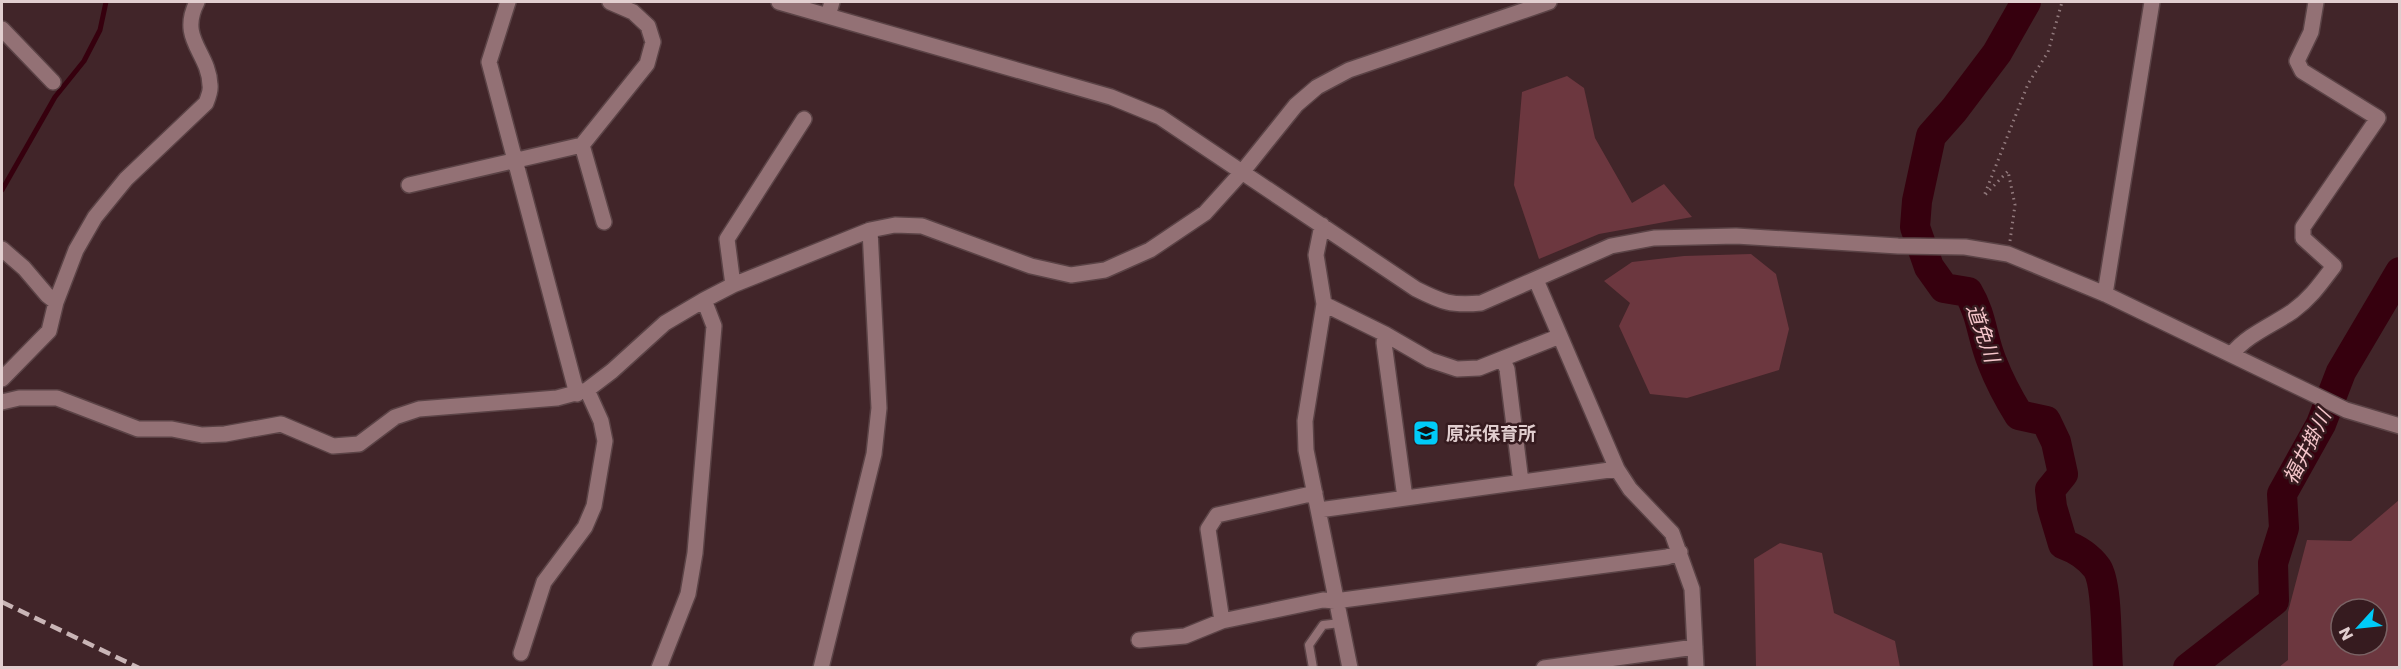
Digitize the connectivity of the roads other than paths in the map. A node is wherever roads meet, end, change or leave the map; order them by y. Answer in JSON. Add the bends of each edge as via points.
{"nodes":[{"id":1,"x":196,"y":2,"type":"edge"},
{"id":2,"x":508,"y":2,"type":"edge"},
{"id":3,"x":610,"y":2,"type":"edge"},
{"id":4,"x":779,"y":2,"type":"edge"},
{"id":5,"x":1549,"y":2,"type":"edge"},
{"id":6,"x":2152,"y":2,"type":"edge"},
{"id":7,"x":2316,"y":2,"type":"edge"},
{"id":8,"x":830,"y":9,"type":"edge"},
{"id":9,"x":2,"y":29,"type":"edge"},
{"id":10,"x":53,"y":82,"type":"dead end"},
{"id":11,"x":804,"y":119,"type":"dead end"},
{"id":12,"x":582,"y":144,"type":"junction"},
{"id":13,"x":515,"y":159,"type":"junction"},
{"id":14,"x":1243,"y":171,"type":"junction"},
{"id":15,"x":409,"y":185,"type":"dead end"},
{"id":16,"x":604,"y":222,"type":"dead end"},
{"id":17,"x":1322,"y":225,"type":"junction"},
{"id":18,"x":870,"y":230,"type":"junction"},
{"id":19,"x":2,"y":249,"type":"edge"},
{"id":20,"x":1536,"y":280,"type":"junction"},
{"id":21,"x":733,"y":285,"type":"junction"},
{"id":22,"x":2105,"y":294,"type":"junction"},
{"id":23,"x":704,"y":300,"type":"junction"},
{"id":24,"x":56,"y":302,"type":"junction"},
{"id":25,"x":1324,"y":304,"type":"junction"},
{"id":26,"x":1385,"y":334,"type":"junction"},
{"id":27,"x":1560,"y":336,"type":"junction"},
{"id":28,"x":2232,"y":354,"type":"junction"},
{"id":29,"x":1502,"y":359,"type":"junction"},
{"id":30,"x":2,"y":379,"type":"edge"},
{"id":31,"x":582,"y":392,"type":"junction"},
{"id":32,"x":2,"y":402,"type":"edge"},
{"id":33,"x":2400,"y":426,"type":"edge"},
{"id":34,"x":1617,"y":469,"type":"junction"},
{"id":35,"x":1521,"y":482,"type":"junction"},
{"id":36,"x":1315,"y":493,"type":"junction"},
{"id":37,"x":1405,"y":498,"type":"junction"},
{"id":38,"x":1319,"y":510,"type":"junction"},
{"id":39,"x":1680,"y":552,"type":"junction"},
{"id":40,"x":1335,"y":601,"type":"junction"},
{"id":41,"x":1222,"y":621,"type":"junction"},
{"id":42,"x":1340,"y":622,"type":"junction"},
{"id":43,"x":1139,"y":640,"type":"dead end"},
{"id":44,"x":1695,"y":647,"type":"junction"},
{"id":45,"x":521,"y":653,"type":"dead end"},
{"id":46,"x":658,"y":668,"type":"edge"},
{"id":47,"x":821,"y":668,"type":"edge"},
{"id":48,"x":1313,"y":668,"type":"edge"},
{"id":49,"x":1350,"y":668,"type":"edge"},
{"id":50,"x":1544,"y":668,"type":"edge"},
{"id":51,"x":1696,"y":668,"type":"edge"}],
"edges":[{"from":1,"to":24,"type":"street","via":[[190,24],[211,86],[206,104],[126,178],[95,217],[76,250]]},
{"from":2,"to":13,"type":"street","via":[[489,62]]},
{"from":3,"to":12,"type":"street","via":[[633,12],[648,26],[653,42],[646,64]]},
{"from":4,"to":8,"type":"street"},
{"from":5,"to":14,"type":"street","via":[[1436,38],[1349,70],[1317,87],[1296,105]]},
{"from":6,"to":22,"type":"street"},
{"from":7,"to":28,"type":"street","via":[[2311,32],[2297,62],[2302,71],[2378,118],[2303,228],[2303,238],[2334,266],[2312,296],[2239,345]]},
{"from":8,"to":14,"type":"street","via":[[1111,97],[1160,117]]},
{"from":9,"to":10,"type":"street"},
{"from":11,"to":21,"type":"street","via":[[727,239]]},
{"from":12,"to":13,"type":"street"},
{"from":12,"to":16,"type":"street"},
{"from":13,"to":15,"type":"street"},
{"from":13,"to":31,"type":"street"},
{"from":14,"to":17,"type":"street"},
{"from":14,"to":18,"type":"street","via":[[1205,213],[1150,250],[1105,270],[1071,275],[1031,266],[922,226],[895,225]]},
{"from":17,"to":20,"type":"street","via":[[1416,289],[1458,306],[1481,303]]},
{"from":17,"to":25,"type":"street","via":[[1316,255]]},
{"from":18,"to":21,"type":"street"},
{"from":18,"to":47,"type":"street","via":[[879,408],[874,454]]},
{"from":19,"to":24,"type":"street"},
{"from":20,"to":22,"type":"street","via":[[1611,246],[1654,238],[1746,237],[1965,247],[2008,254]]},
{"from":20,"to":27,"type":"street"},
{"from":21,"to":23,"type":"street"},
{"from":22,"to":28,"type":"street"},
{"from":23,"to":31,"type":"street","via":[[665,323],[612,371]]},
{"from":23,"to":46,"type":"street","via":[[714,326],[694,553],[688,594]]},
{"from":24,"to":30,"type":"street","via":[[50,331]]},
{"from":25,"to":26,"type":"street"},
{"from":25,"to":36,"type":"street","via":[[1305,421]]},
{"from":26,"to":29,"type":"street","via":[[1430,360],[1457,369],[1479,368]]},
{"from":26,"to":37,"type":"street"},
{"from":27,"to":29,"type":"street"},
{"from":27,"to":34,"type":"street"},
{"from":28,"to":33,"type":"street","via":[[2346,410]]},
{"from":29,"to":35,"type":"street","via":[[1507,369]]},
{"from":31,"to":32,"type":"street","via":[[419,410],[394,417],[359,444],[333,446],[281,424],[202,435],[172,429],[138,429],[57,398]]},
{"from":31,"to":45,"type":"street","via":[[602,421],[605,441],[594,506],[585,527],[544,582]]},
{"from":34,"to":35,"type":"street"},
{"from":34,"to":39,"type":"street","via":[[1630,489],[1672,533]]},
{"from":35,"to":37,"type":"street"},
{"from":36,"to":38,"type":"street"},
{"from":36,"to":41,"type":"street","via":[[1217,515],[1208,529]]},
{"from":37,"to":38,"type":"street"},
{"from":38,"to":40,"type":"street"},
{"from":39,"to":40,"type":"street","via":[[1667,557]]},
{"from":39,"to":44,"type":"street","via":[[1692,590]]},
{"from":40,"to":41,"type":"street","via":[[1323,600]]},
{"from":40,"to":42,"type":"street"},
{"from":41,"to":43,"type":"street","via":[[1185,636]]},
{"from":42,"to":48,"type":"lane","via":[[1323,625],[1309,645]]},
{"from":42,"to":49,"type":"street"},
{"from":44,"to":50,"type":"street"},
{"from":44,"to":51,"type":"street"}]}
